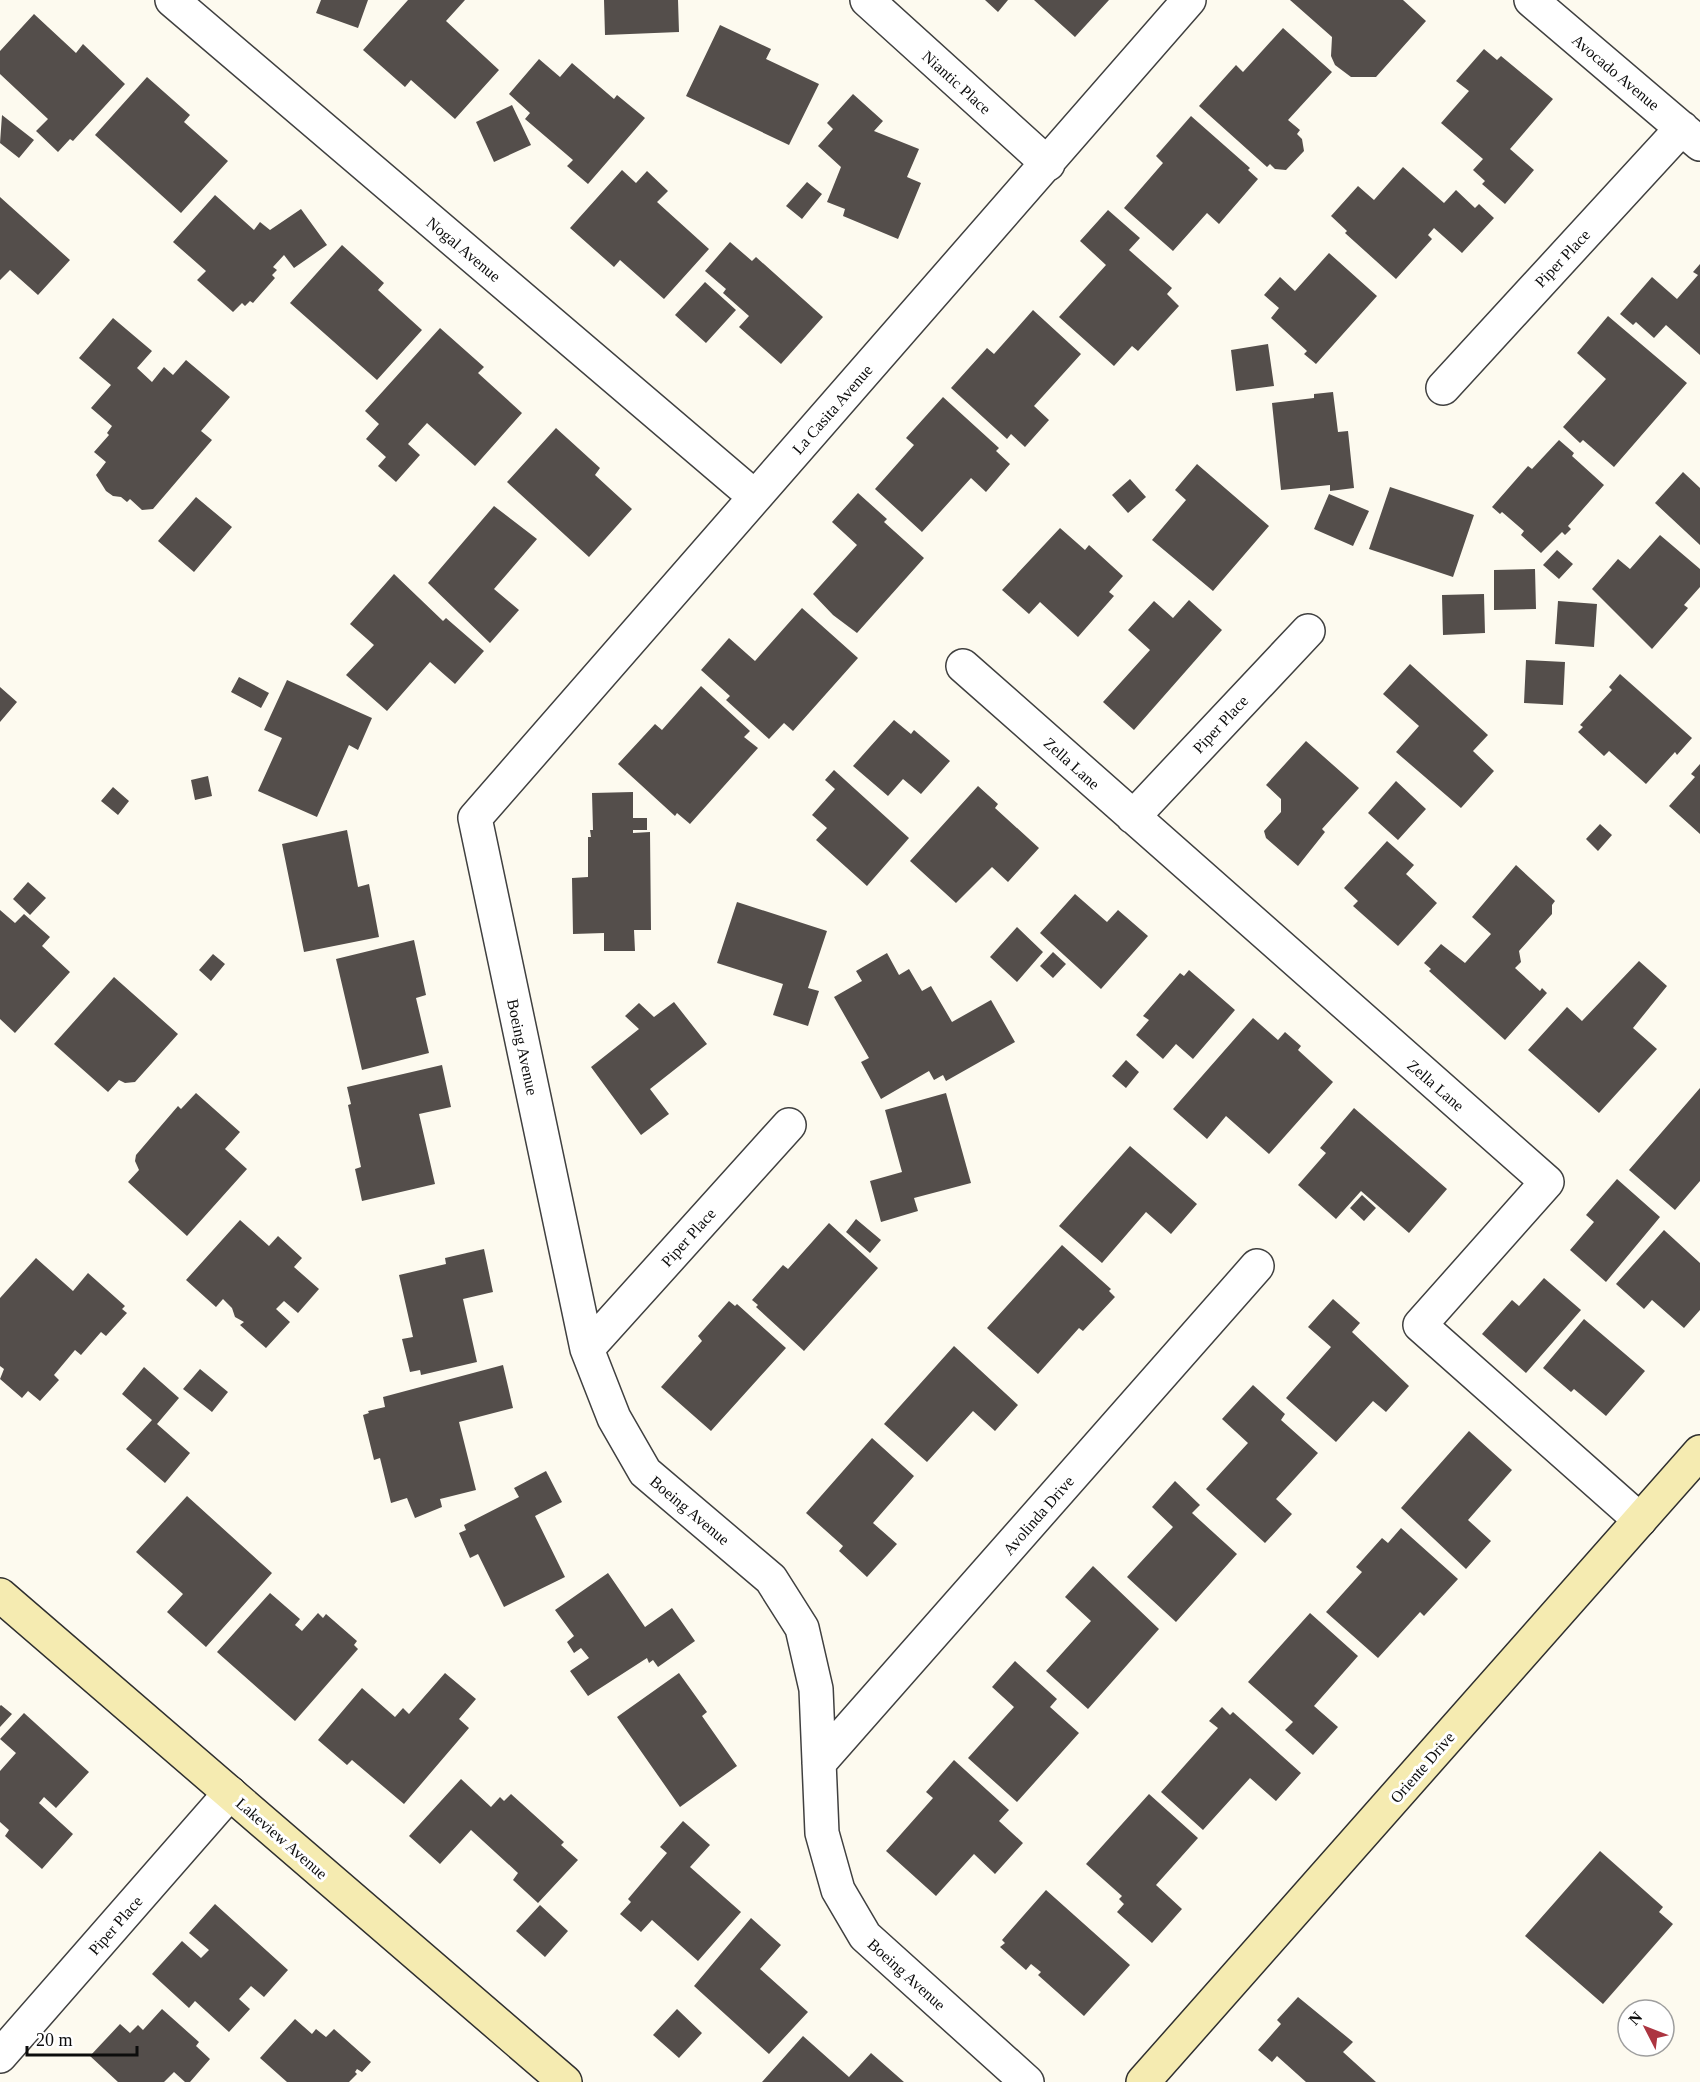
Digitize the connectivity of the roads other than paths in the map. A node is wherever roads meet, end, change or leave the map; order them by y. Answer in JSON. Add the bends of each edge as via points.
{"nodes":[{"id":1,"x":172,"y":0,"type":"edge"},
{"id":2,"x":867,"y":0,"type":"edge"},
{"id":3,"x":1189,"y":0,"type":"edge"},
{"id":4,"x":1531,"y":0,"type":"edge"},
{"id":5,"x":1691,"y":136,"type":"edge"},
{"id":6,"x":1048,"y":164,"type":"junction"},
{"id":7,"x":1443,"y":388,"type":"dead end"},
{"id":8,"x":755,"y":497,"type":"junction"},
{"id":9,"x":1308,"y":631,"type":"dead end"},
{"id":10,"x":963,"y":666,"type":"dead end"},
{"id":11,"x":1133,"y":817,"type":"junction"},
{"id":12,"x":475,"y":818,"type":"joint"},
{"id":13,"x":789,"y":1125,"type":"dead end"},
{"id":14,"x":1257,"y":1266,"type":"dead end"},
{"id":15,"x":587,"y":1349,"type":"junction"},
{"id":16,"x":1700,"y":1452,"type":"edge"},
{"id":17,"x":1640,"y":1520,"type":"junction"},
{"id":18,"x":0,"y":1595,"type":"edge"},
{"id":19,"x":819,"y":1763,"type":"junction"},
{"id":20,"x":230,"y":1793,"type":"junction"},
{"id":21,"x":0,"y":2056,"type":"edge"},
{"id":22,"x":565,"y":2082,"type":"edge"},
{"id":23,"x":1027,"y":2082,"type":"edge"},
{"id":24,"x":1143,"y":2082,"type":"edge"}],
"edges":[{"from":1,"to":8,"type":"street","name":"Nogal Avenue"},
{"from":2,"to":6,"type":"street","name":"Niantic Place"},
{"from":3,"to":6,"type":"street","name":"La Casita Avenue"},
{"from":4,"to":5,"type":"street","name":"Avocado Avenue"},
{"from":5,"to":7,"type":"street","name":"Piper Place"},
{"from":6,"to":8,"type":"street","name":"La Casita Avenue"},
{"from":8,"to":12,"type":"street","name":"La Casita Avenue"},
{"from":9,"to":11,"type":"street","name":"Piper Place"},
{"from":10,"to":11,"type":"street","name":"Zella Lane"},
{"from":11,"to":17,"type":"street","name":"Zella Lane","via":[[1547,1182],[1420,1325]]},
{"from":12,"to":15,"type":"street","name":"Boeing Avenue"},
{"from":13,"to":15,"type":"street","name":"Piper Place"},
{"from":14,"to":19,"type":"street","name":"Avolinda Drive"},
{"from":15,"to":19,"type":"street","name":"Boeing Avenue","via":[[614,1418],[645,1472],[771,1579],[802,1628],[816,1689]]},
{"from":16,"to":17,"type":"street","name":"Oriente Drive"},
{"from":17,"to":24,"type":"street","name":"Oriente Drive"},
{"from":18,"to":20,"type":"street","name":"Lakeview Avenue"},
{"from":19,"to":23,"type":"street","name":"Boeing Avenue","via":[[822,1833],[838,1890],[865,1936]]},
{"from":20,"to":21,"type":"street","name":"Piper Place"},
{"from":20,"to":22,"type":"street","name":"Lakeview Avenue"}]}
